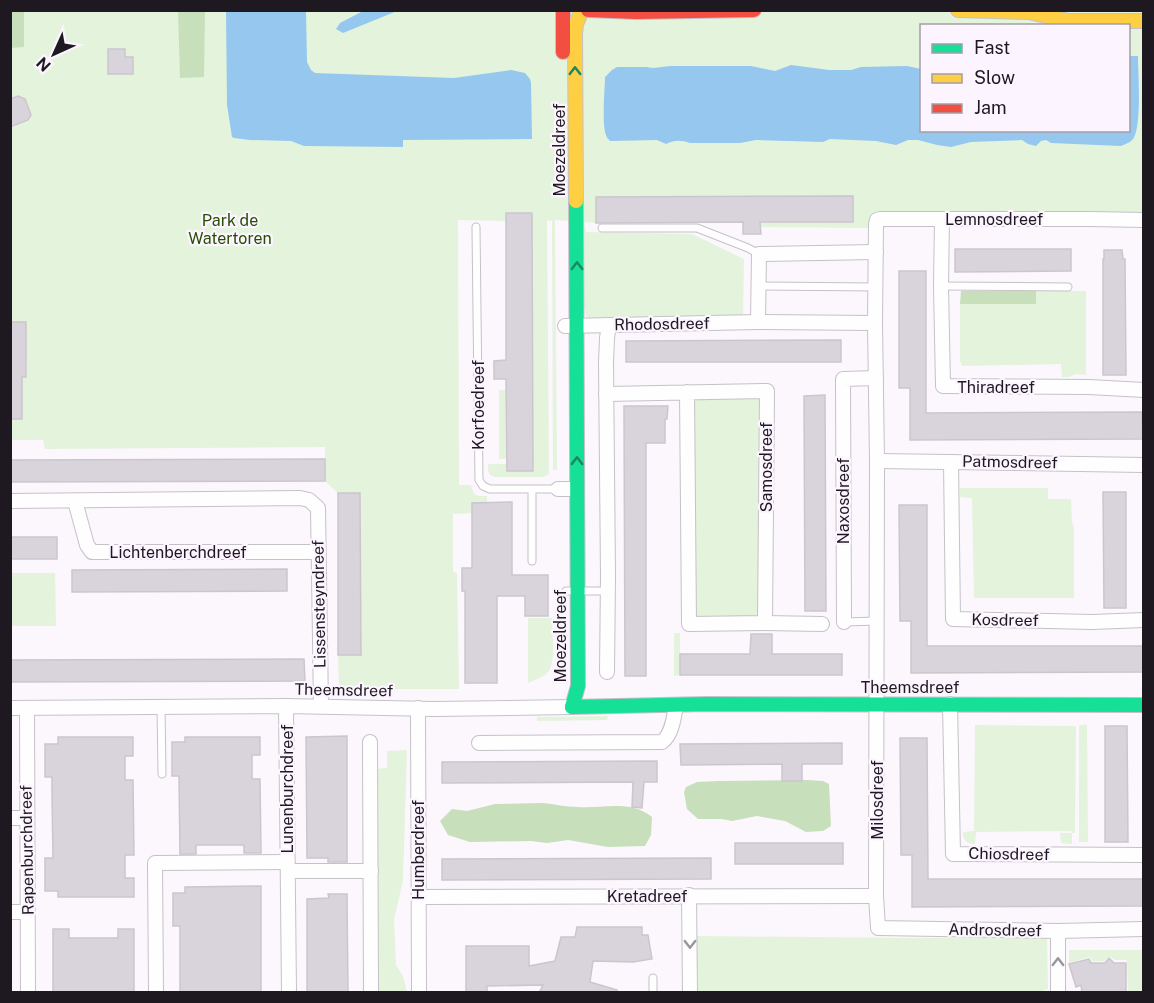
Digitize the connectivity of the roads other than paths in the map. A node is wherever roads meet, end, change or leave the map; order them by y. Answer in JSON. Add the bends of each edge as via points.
{"nodes":[{"id":1,"x":563,"y":10,"type":"edge"},
{"id":2,"x":582,"y":10,"type":"edge"},
{"id":3,"x":588,"y":10,"type":"edge"},
{"id":4,"x":754,"y":10,"type":"edge"},
{"id":5,"x":958,"y":10,"type":"edge"},
{"id":6,"x":1035,"y":11,"type":"edge"},
{"id":7,"x":1143,"y":21,"type":"edge"},
{"id":8,"x":942,"y":219,"type":"junction"},
{"id":9,"x":1143,"y":220,"type":"edge"},
{"id":10,"x":476,"y":227,"type":"dead end"},
{"id":11,"x":602,"y":228,"type":"dead end"},
{"id":12,"x":876,"y":252,"type":"junction"},
{"id":13,"x":759,"y":254,"type":"junction"},
{"id":14,"x":758,"y":286,"type":"junction"},
{"id":15,"x":941,"y":286,"type":"junction"},
{"id":16,"x":876,"y":287,"type":"junction"},
{"id":17,"x":1068,"y":287,"type":"dead end"},
{"id":18,"x":758,"y":322,"type":"junction"},
{"id":19,"x":875,"y":323,"type":"junction"},
{"id":20,"x":609,"y":325,"type":"junction"},
{"id":21,"x":571,"y":326,"type":"junction"},
{"id":22,"x":876,"y":378,"type":"junction"},
{"id":23,"x":1143,"y":390,"type":"edge"},
{"id":24,"x":687,"y":393,"type":"junction"},
{"id":25,"x":606,"y":394,"type":"junction"},
{"id":26,"x":878,"y":461,"type":"junction"},
{"id":27,"x":951,"y":462,"type":"junction"},
{"id":28,"x":1143,"y":465,"type":"edge"},
{"id":29,"x":532,"y":489,"type":"junction"},
{"id":30,"x":567,"y":489,"type":"junction"},
{"id":31,"x":10,"y":501,"type":"edge"},
{"id":32,"x":75,"y":501,"type":"junction"},
{"id":33,"x":318,"y":552,"type":"junction"},
{"id":34,"x":532,"y":561,"type":"dead end"},
{"id":35,"x":571,"y":591,"type":"junction"},
{"id":36,"x":608,"y":591,"type":"junction"},
{"id":37,"x":1143,"y":620,"type":"edge"},
{"id":38,"x":876,"y":621,"type":"junction"},
{"id":39,"x":844,"y":622,"type":"joint"},
{"id":40,"x":765,"y":623,"type":"junction"},
{"id":41,"x":822,"y":624,"type":"dead end"},
{"id":42,"x":607,"y":672,"type":"dead end"},
{"id":43,"x":877,"y":704,"type":"junction"},
{"id":44,"x":950,"y":704,"type":"junction"},
{"id":45,"x":676,"y":705,"type":"junction"},
{"id":46,"x":1143,"y":705,"type":"edge"},
{"id":47,"x":286,"y":706,"type":"junction"},
{"id":48,"x":321,"y":706,"type":"junction"},
{"id":49,"x":161,"y":707,"type":"junction"},
{"id":50,"x":10,"y":708,"type":"edge"},
{"id":51,"x":27,"y":708,"type":"junction"},
{"id":52,"x":418,"y":708,"type":"junction"},
{"id":53,"x":572,"y":708,"type":"junction"},
{"id":54,"x":370,"y":742,"type":"dead end"},
{"id":55,"x":479,"y":743,"type":"dead end"},
{"id":56,"x":162,"y":774,"type":"dead end"},
{"id":57,"x":10,"y":818,"type":"edge"},
{"id":58,"x":27,"y":818,"type":"junction"},
{"id":59,"x":1143,"y":855,"type":"edge"},
{"id":60,"x":288,"y":866,"type":"junction"},
{"id":61,"x":371,"y":871,"type":"junction"},
{"id":62,"x":689,"y":895,"type":"junction"},
{"id":63,"x":876,"y":896,"type":"junction"},
{"id":64,"x":419,"y":897,"type":"junction"},
{"id":65,"x":10,"y":912,"type":"edge"},
{"id":66,"x":28,"y":912,"type":"junction"},
{"id":67,"x":1143,"y":929,"type":"edge"},
{"id":68,"x":1058,"y":931,"type":"junction"},
{"id":69,"x":653,"y":978,"type":"dead end"},
{"id":70,"x":28,"y":993,"type":"edge"},
{"id":71,"x":156,"y":993,"type":"edge"},
{"id":72,"x":289,"y":993,"type":"edge"},
{"id":73,"x":371,"y":993,"type":"edge"},
{"id":74,"x":419,"y":993,"type":"edge"},
{"id":75,"x":653,"y":993,"type":"edge"},
{"id":76,"x":690,"y":993,"type":"edge"},
{"id":77,"x":1058,"y":993,"type":"edge"}],
"edges":[{"from":1,"to":21,"type":"street","name":"Moezeldreef","via":[[562,137]]},
{"from":21,"to":2,"type":"street","name":"Moezeldreef","one_way":true,"via":[[575,32]]},
{"from":3,"to":4,"type":"street"},
{"from":5,"to":6,"type":"street"},
{"from":6,"to":7,"type":"street","via":[[1068,21]]},
{"from":8,"to":9,"type":"street","name":"Lemnosdreef"},
{"from":8,"to":12,"type":"street","name":"Lemnosdreef","via":[[877,220]]},
{"from":8,"to":15,"type":"street","name":"Thiradreef"},
{"from":10,"to":29,"type":"lane","name":"Korfoedreef","via":[[479,480],[490,489]]},
{"from":11,"to":13,"type":"lane","via":[[696,228]]},
{"from":12,"to":13,"type":"street"},
{"from":12,"to":16,"type":"street","name":"Naxosdreef"},
{"from":13,"to":14,"type":"street"},
{"from":14,"to":16,"type":"lane"},
{"from":14,"to":18,"type":"street"},
{"from":15,"to":17,"type":"lane"},
{"from":15,"to":23,"type":"street","name":"Thiradreef","via":[[943,386]]},
{"from":16,"to":19,"type":"street","name":"Naxosdreef"},
{"from":18,"to":19,"type":"street","name":"Rhodosdreef"},
{"from":18,"to":20,"type":"street","name":"Rhodosdreef"},
{"from":19,"to":22,"type":"street","name":"Naxosdreef"},
{"from":20,"to":21,"type":"street","name":"Rhodosdreef"},
{"from":20,"to":25,"type":"street"},
{"from":21,"to":30,"type":"street","name":"Moezeldreef"},
{"from":22,"to":26,"type":"street","name":"Naxosdreef"},
{"from":22,"to":39,"type":"street","name":"Naxosdreef","via":[[843,379]]},
{"from":24,"to":25,"type":"street","name":"Samosdreef"},
{"from":24,"to":40,"type":"street","via":[[689,624]]},
{"from":24,"to":40,"type":"street","name":"Samosdreef","via":[[767,391]]},
{"from":25,"to":36,"type":"street"},
{"from":26,"to":27,"type":"street","name":"Patmosdreef"},
{"from":26,"to":38,"type":"street","name":"Naxosdreef"},
{"from":27,"to":28,"type":"street","name":"Patmosdreef"},
{"from":27,"to":37,"type":"street","name":"Kosdreef","via":[[953,619]]},
{"from":29,"to":30,"type":"lane","name":"Korfoedreef"},
{"from":29,"to":34,"type":"lane"},
{"from":30,"to":35,"type":"street","name":"Moezeldreef"},
{"from":31,"to":32,"type":"street"},
{"from":32,"to":33,"type":"street","name":"Lichtenberchdreef","via":[[92,552]]},
{"from":32,"to":33,"type":"street","name":"Lissensteyndreef","via":[[300,498],[318,508]]},
{"from":33,"to":48,"type":"street","name":"Lissensteyndreef"},
{"from":35,"to":36,"type":"lane"},
{"from":35,"to":53,"type":"street","name":"Moezeldreef","via":[[566,686]]},
{"from":36,"to":42,"type":"street"},
{"from":38,"to":39,"type":"lane","name":"Naxosdreef"},
{"from":38,"to":43,"type":"street","name":"Naxosdreef"},
{"from":40,"to":41,"type":"street"},
{"from":43,"to":44,"type":"street","name":"Theemsdreef"},
{"from":43,"to":45,"type":"street","name":"Theemsdreef"},
{"from":43,"to":63,"type":"street","name":"Milosdreef"},
{"from":44,"to":46,"type":"street","name":"Theemsdreef"},
{"from":44,"to":59,"type":"street","name":"Chiosdreef","via":[[953,854]]},
{"from":45,"to":53,"type":"street","name":"Theemsdreef"},
{"from":45,"to":55,"type":"street","via":[[667,738],[662,742]]},
{"from":47,"to":48,"type":"street","name":"Theemsdreef"},
{"from":47,"to":49,"type":"street","name":"Theemsdreef"},
{"from":47,"to":60,"type":"street","name":"Lunenburchdreef"},
{"from":48,"to":52,"type":"street","name":"Theemsdreef"},
{"from":49,"to":51,"type":"street","name":"Theemsdreef"},
{"from":49,"to":56,"type":"lane"},
{"from":50,"to":51,"type":"street","name":"Theemsdreef"},
{"from":51,"to":58,"type":"street","name":"Rapenburchdreef"},
{"from":52,"to":53,"type":"street","name":"Theemsdreef"},
{"from":52,"to":64,"type":"street","name":"Humberdreef"},
{"from":54,"to":61,"type":"street"},
{"from":57,"to":58,"type":"street"},
{"from":58,"to":66,"type":"street","name":"Rapenburchdreef"},
{"from":60,"to":61,"type":"street","name":"Lunenburchdreef"},
{"from":60,"to":71,"type":"street","via":[[155,863]]},
{"from":60,"to":72,"type":"street","name":"Lunenburchdreef"},
{"from":61,"to":73,"type":"street"},
{"from":62,"to":63,"type":"street","name":"Kretadreef"},
{"from":62,"to":64,"type":"street","name":"Kretadreef"},
{"from":62,"to":76,"type":"street","one_way":true},
{"from":63,"to":68,"type":"street","name":"Androsdreef","via":[[878,928]]},
{"from":64,"to":74,"type":"street","name":"Humberdreef"},
{"from":65,"to":66,"type":"street"},
{"from":66,"to":70,"type":"street","name":"Rapenburchdreef"},
{"from":67,"to":68,"type":"street","name":"Androsdreef"},
{"from":77,"to":68,"type":"street","one_way":true},
{"from":69,"to":75,"type":"lane"}]}
